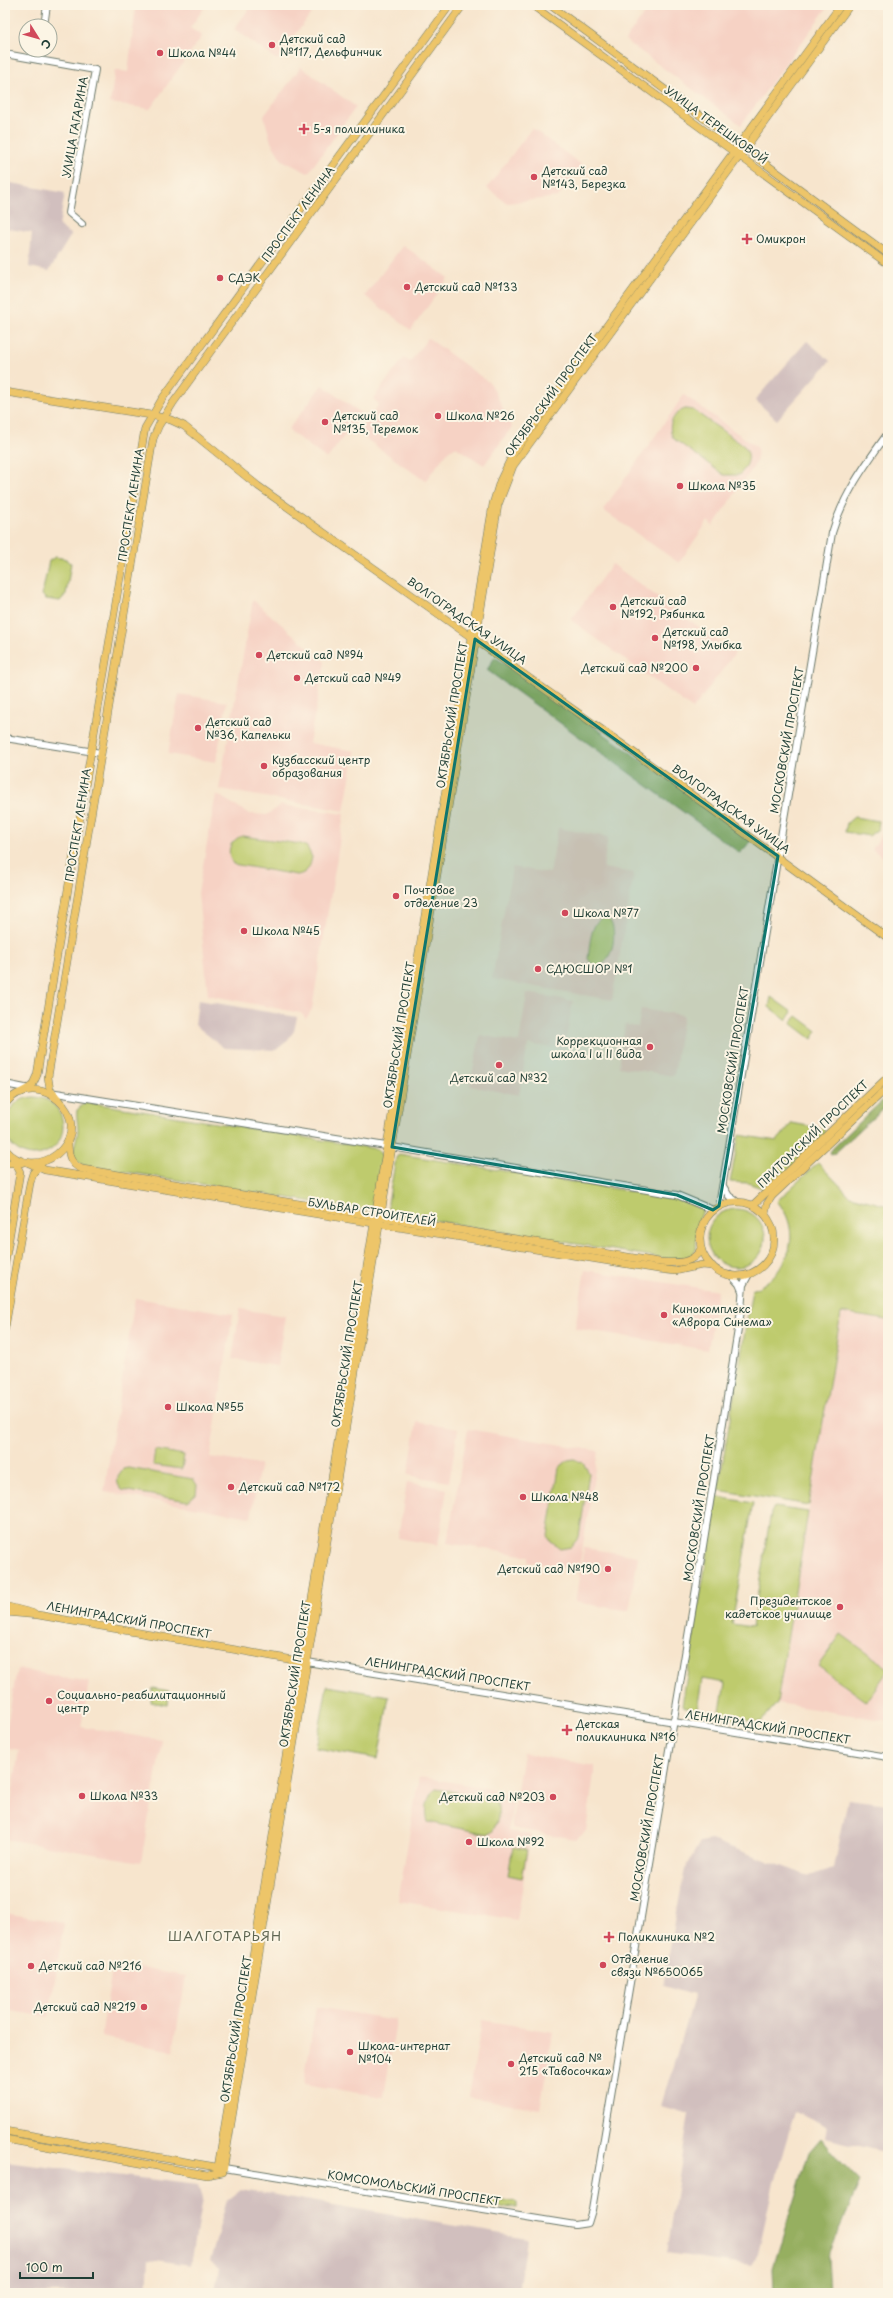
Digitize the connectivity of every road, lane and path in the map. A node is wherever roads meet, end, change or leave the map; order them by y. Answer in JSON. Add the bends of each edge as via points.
{"nodes":[{"id":1,"x":47,"y":5,"type":"edge"},
{"id":2,"x":450,"y":5,"type":"edge"},
{"id":3,"x":463,"y":5,"type":"edge"},
{"id":4,"x":532,"y":5,"type":"edge"},
{"id":5,"x":550,"y":5,"type":"edge"},
{"id":6,"x":841,"y":5,"type":"edge"},
{"id":7,"x":850,"y":5,"type":"edge"},
{"id":8,"x":45,"y":18,"type":"edge"},
{"id":9,"x":5,"y":54,"type":"edge"},
{"id":10,"x":39,"y":60,"type":"joint"},
{"id":11,"x":374,"y":108,"type":"junction"},
{"id":12,"x":371,"y":132,"type":"junction"},
{"id":13,"x":742,"y":146,"type":"junction"},
{"id":14,"x":736,"y":153,"type":"junction"},
{"id":15,"x":82,"y":224,"type":"dead end"},
{"id":16,"x":888,"y":254,"type":"edge"},
{"id":17,"x":888,"y":264,"type":"edge"},
{"id":18,"x":5,"y":392,"type":"edge"},
{"id":19,"x":151,"y":415,"type":"junction"},
{"id":20,"x":163,"y":418,"type":"junction"},
{"id":21,"x":888,"y":433,"type":"edge"},
{"id":22,"x":473,"y":638,"type":"junction"},
{"id":23,"x":5,"y":738,"type":"edge"},
{"id":24,"x":90,"y":751,"type":"junction"},
{"id":25,"x":101,"y":753,"type":"junction"},
{"id":26,"x":778,"y":856,"type":"junction"},
{"id":27,"x":888,"y":938,"type":"edge"},
{"id":28,"x":888,"y":1077,"type":"edge"},
{"id":29,"x":5,"y":1084,"type":"edge"},
{"id":30,"x":888,"y":1087,"type":"edge"},
{"id":31,"x":28,"y":1090,"type":"junction"},
{"id":32,"x":48,"y":1092,"type":"junction"},
{"id":33,"x":5,"y":1104,"type":"edge"},
{"id":34,"x":68,"y":1141,"type":"junction"},
{"id":35,"x":389,"y":1147,"type":"junction"},
{"id":36,"x":5,"y":1149,"type":"edge"},
{"id":37,"x":12,"y":1156,"type":"junction"},
{"id":38,"x":46,"y":1161,"type":"junction"},
{"id":39,"x":5,"y":1163,"type":"edge"},
{"id":40,"x":18,"y":1163,"type":"junction"},
{"id":41,"x":28,"y":1163,"type":"junction"},
{"id":42,"x":38,"y":1167,"type":"junction"},
{"id":43,"x":723,"y":1186,"type":"junction"},
{"id":44,"x":736,"y":1201,"type":"junction"},
{"id":45,"x":752,"y":1205,"type":"junction"},
{"id":46,"x":716,"y":1208,"type":"junction"},
{"id":47,"x":765,"y":1214,"type":"junction"},
{"id":48,"x":378,"y":1217,"type":"junction"},
{"id":49,"x":376,"y":1224,"type":"junction"},
{"id":50,"x":701,"y":1249,"type":"junction"},
{"id":51,"x":5,"y":1264,"type":"edge"},
{"id":52,"x":712,"y":1266,"type":"junction"},
{"id":53,"x":749,"y":1274,"type":"junction"},
{"id":54,"x":731,"y":1275,"type":"junction"},
{"id":55,"x":742,"y":1293,"type":"junction"},
{"id":56,"x":5,"y":1328,"type":"edge"},
{"id":57,"x":5,"y":1606,"type":"edge"},
{"id":58,"x":5,"y":1612,"type":"edge"},
{"id":59,"x":38,"y":1615,"type":"junction"},
{"id":60,"x":304,"y":1662,"type":"junction"},
{"id":61,"x":675,"y":1723,"type":"junction"},
{"id":62,"x":888,"y":1757,"type":"edge"},
{"id":63,"x":5,"y":2131,"type":"edge"},
{"id":64,"x":5,"y":2139,"type":"edge"},
{"id":65,"x":221,"y":2170,"type":"junction"},
{"id":66,"x":588,"y":2223,"type":"joint"}],
"edges":[{"from":1,"to":8,"type":"street"},
{"from":2,"to":11,"type":"main road","name":"ПРОСПЕКТ ЛЕНИНА"},
{"from":3,"to":12,"type":"main road","name":"ПРОСПЕКТ ЛЕНИНА"},
{"from":4,"to":14,"type":"main road","name":"УЛИЦА ТЕРЕШКОВОЙ"},
{"from":5,"to":13,"type":"main road","name":"УЛИЦА ТЕРЕШКОВОЙ"},
{"from":6,"to":13,"type":"main road","name":"ОКТЯБРЬСКИЙ ПРОСПЕКТ"},
{"from":7,"to":13,"type":"main road","name":"ОКТЯБРЬСКИЙ ПРОСПЕКТ"},
{"from":9,"to":10,"type":"street"},
{"from":10,"to":15,"type":"street","name":"УЛИЦА ГАГАРИНА","via":[[95,70],[69,213]]},
{"from":11,"to":12,"type":"main road","via":[[378,114]]},
{"from":11,"to":19,"type":"main road","name":"ПРОСПЕКТ ЛЕНИНА"},
{"from":12,"to":20,"type":"main road","name":"ПРОСПЕКТ ЛЕНИНА"},
{"from":13,"to":14,"type":"main road","name":"ОКТЯБРЬСКИЙ ПРОСПЕКТ"},
{"from":13,"to":16,"type":"main road","name":"УЛИЦА ТЕРЕШКОВОЙ"},
{"from":14,"to":17,"type":"main road","name":"УЛИЦА ТЕРЕШКОВОЙ"},
{"from":14,"to":22,"type":"main road","name":"ОКТЯБРЬСКИЙ ПРОСПЕКТ","via":[[513,466],[498,505]]},
{"from":18,"to":19,"type":"main road","name":"ВОЛГОГРАДСКАЯ УЛИЦА"},
{"from":19,"to":20,"type":"main road","name":"ВОЛГОГРАДСКАЯ УЛИЦА"},
{"from":19,"to":24,"type":"main road","name":"ПРОСПЕКТ ЛЕНИНА","via":[[144,428],[141,443]]},
{"from":20,"to":22,"type":"main road","name":"ВОЛГОГРАДСКАЯ УЛИЦА","via":[[187,428],[258,486]]},
{"from":20,"to":25,"type":"main road","name":"ПРОСПЕКТ ЛЕНИНА","via":[[152,445]]},
{"from":21,"to":26,"type":"street","name":"МОСКОВСКИЙ ПРОСПЕКТ","via":[[855,479],[839,510],[832,533]]},
{"from":22,"to":26,"type":"main road","name":"ВОЛГОГРАДСКАЯ УЛИЦА"},
{"from":22,"to":35,"type":"main road","name":"ОКТЯБРЬСКИЙ ПРОСПЕКТ"},
{"from":23,"to":24,"type":"street"},
{"from":24,"to":25,"type":"street"},
{"from":24,"to":31,"type":"main road","name":"ПРОСПЕКТ ЛЕНИНА","via":[[37,1075]]},
{"from":25,"to":32,"type":"main road","name":"ПРОСПЕКТ ЛЕНИНА","via":[[48,1077]]},
{"from":26,"to":27,"type":"main road","name":"ВОЛГОГРАДСКАЯ УЛИЦА"},
{"from":26,"to":43,"type":"street","name":"МОСКОВСКИЙ ПРОСПЕКТ"},
{"from":28,"to":45,"type":"main road","name":"ПРИТОМСКИЙ ПРОСПЕКТ"},
{"from":29,"to":31,"type":"street"},
{"from":30,"to":47,"type":"main road","name":"ПРИТОМСКИЙ ПРОСПЕКТ","via":[[772,1196]]},
{"from":31,"to":32,"type":"main road"},
{"from":31,"to":33,"type":"main road","via":[[11,1097]]},
{"from":32,"to":34,"type":"main road","name":"БУЛЬВАР СТРОИТЕЛЕЙ","via":[[58,1099],[70,1118],[71,1130]]},
{"from":32,"to":35,"type":"street"},
{"from":34,"to":38,"type":"main road","via":[[56,1156]]},
{"from":34,"to":48,"type":"main road","name":"БУЛЬВАР СТРОИТЕЛЕЙ","via":[[72,1161],[82,1168]]},
{"from":35,"to":46,"type":"street","via":[[677,1195]]},
{"from":35,"to":48,"type":"main road","name":"ОКТЯБРЬСКИЙ ПРОСПЕКТ"},
{"from":36,"to":37,"type":"main road"},
{"from":37,"to":40,"type":"main road"},
{"from":37,"to":41,"type":"main road","name":"БУЛЬВАР СТРОИТЕЛЕЙ"},
{"from":38,"to":41,"type":"main road"},
{"from":38,"to":42,"type":"main road"},
{"from":39,"to":40,"type":"main road"},
{"from":40,"to":41,"type":"main road"},
{"from":40,"to":51,"type":"main road","via":[[19,1180]]},
{"from":41,"to":42,"type":"main road","name":"БУЛЬВАР СТРОИТЕЛЕЙ"},
{"from":42,"to":49,"type":"main road","name":"БУЛЬВАР СТРОИТЕЛЕЙ"},
{"from":42,"to":56,"type":"main road","via":[[30,1183]]},
{"from":43,"to":44,"type":"street","via":[[729,1196]]},
{"from":43,"to":46,"type":"street","name":"МОСКОВСКИЙ ПРОСПЕКТ"},
{"from":44,"to":45,"type":"main road"},
{"from":44,"to":46,"type":"main road"},
{"from":45,"to":47,"type":"main road"},
{"from":46,"to":50,"type":"main road","via":[[701,1228]]},
{"from":47,"to":53,"type":"main road","via":[[773,1231],[772,1250],[761,1266]]},
{"from":48,"to":49,"type":"main road","name":"ОКТЯБРЬСКИЙ ПРОСПЕКТ"},
{"from":48,"to":50,"type":"main road","name":"БУЛЬВАР СТРОИТЕЛЕЙ","via":[[665,1262],[692,1260]]},
{"from":49,"to":52,"type":"main road","name":"БУЛЬВАР СТРОИТЕЛЕЙ","via":[[658,1270]]},
{"from":49,"to":60,"type":"main road","name":"ОКТЯБРЬСКИЙ ПРОСПЕКТ"},
{"from":50,"to":52,"type":"main road"},
{"from":52,"to":54,"type":"main road"},
{"from":53,"to":54,"type":"main road"},
{"from":53,"to":55,"type":"street","name":"МОСКОВСКИЙ ПРОСПЕКТ"},
{"from":54,"to":55,"type":"street","via":[[739,1284]]},
{"from":55,"to":61,"type":"street","name":"МОСКОВСКИЙ ПРОСПЕКТ"},
{"from":57,"to":59,"type":"main road"},
{"from":58,"to":59,"type":"main road","name":"ЛЕНИНГРАДСКИЙ ПРОСПЕКТ"},
{"from":59,"to":60,"type":"main road","name":"ЛЕНИНГРАДСКИЙ ПРОСПЕКТ"},
{"from":60,"to":61,"type":"street","name":"ЛЕНИНГРАДСКИЙ ПРОСПЕКТ"},
{"from":60,"to":65,"type":"main road","name":"ОКТЯБРЬСКИЙ ПРОСПЕКТ"},
{"from":61,"to":62,"type":"street","name":"ЛЕНИНГРАДСКИЙ ПРОСПЕКТ"},
{"from":61,"to":66,"type":"street","name":"МОСКОВСКИЙ ПРОСПЕКТ"},
{"from":63,"to":65,"type":"main road","name":"КОМСОМОЛЬСКИЙ ПРОСПЕКТ"},
{"from":64,"to":65,"type":"main road","name":"КОМСОМОЛЬСКИЙ ПРОСПЕКТ","via":[[207,2175]]},
{"from":65,"to":66,"type":"street","name":"КОМСОМОЛЬСКИЙ ПРОСПЕКТ","via":[[236,2170],[575,2225]]}]}
